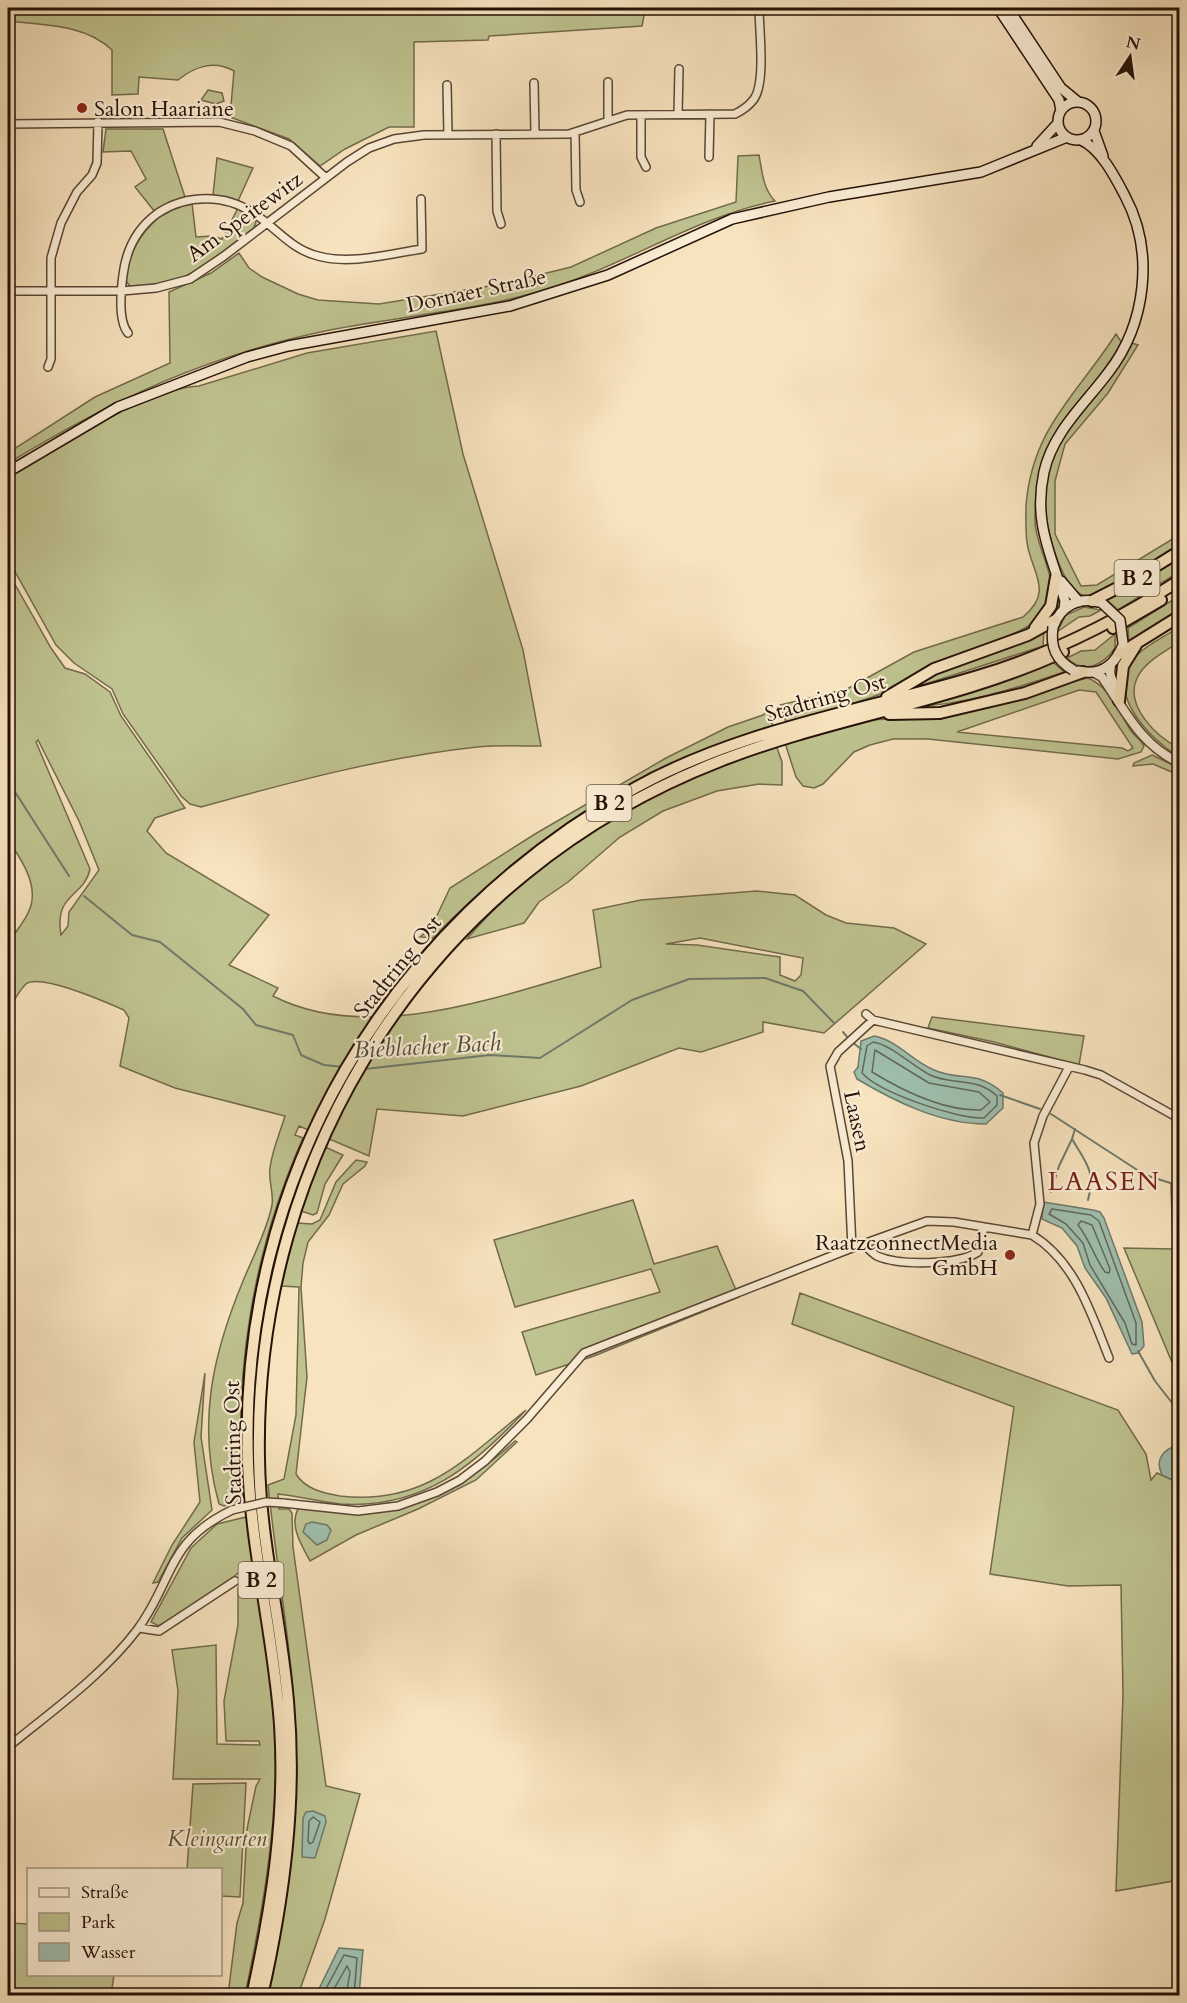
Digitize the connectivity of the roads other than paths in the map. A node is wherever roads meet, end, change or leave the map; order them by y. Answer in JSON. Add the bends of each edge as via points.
{"nodes":[{"id":1,"x":759,"y":8,"type":"edge"},
{"id":2,"x":998,"y":8,"type":"edge"},
{"id":3,"x":1008,"y":8,"type":"edge"},
{"id":4,"x":679,"y":69,"type":"dead end"},
{"id":5,"x":608,"y":82,"type":"dead end"},
{"id":6,"x":534,"y":83,"type":"dead end"},
{"id":7,"x":447,"y":85,"type":"dead end"},
{"id":8,"x":1078,"y":102,"type":"junction"},
{"id":9,"x":1061,"y":111,"type":"junction"},
{"id":10,"x":678,"y":114,"type":"junction"},
{"id":11,"x":710,"y":114,"type":"junction"},
{"id":12,"x":641,"y":115,"type":"junction"},
{"id":13,"x":608,"y":121,"type":"junction"},
{"id":14,"x":98,"y":122,"type":"junction"},
{"id":15,"x":1058,"y":123,"type":"junction"},
{"id":16,"x":8,"y":124,"type":"edge"},
{"id":17,"x":1094,"y":131,"type":"junction"},
{"id":18,"x":575,"y":132,"type":"junction"},
{"id":19,"x":496,"y":134,"type":"junction"},
{"id":20,"x":535,"y":134,"type":"junction"},
{"id":21,"x":448,"y":135,"type":"junction"},
{"id":22,"x":1067,"y":137,"type":"junction"},
{"id":23,"x":1081,"y":140,"type":"junction"},
{"id":24,"x":1031,"y":151,"type":"junction"},
{"id":25,"x":710,"y":157,"type":"dead end"},
{"id":26,"x":1106,"y":164,"type":"junction"},
{"id":27,"x":646,"y":167,"type":"dead end"},
{"id":28,"x":326,"y":178,"type":"junction"},
{"id":29,"x":421,"y":200,"type":"dead end"},
{"id":30,"x":580,"y":202,"type":"dead end"},
{"id":31,"x":266,"y":224,"type":"junction"},
{"id":32,"x":501,"y":224,"type":"dead end"},
{"id":33,"x":51,"y":290,"type":"junction"},
{"id":34,"x":8,"y":291,"type":"edge"},
{"id":35,"x":122,"y":291,"type":"junction"},
{"id":36,"x":128,"y":333,"type":"dead end"},
{"id":37,"x":48,"y":367,"type":"dead end"},
{"id":38,"x":8,"y":472,"type":"edge"},
{"id":39,"x":1179,"y":550,"type":"edge"},
{"id":40,"x":1056,"y":577,"type":"junction"},
{"id":41,"x":1179,"y":580,"type":"edge"},
{"id":42,"x":1179,"y":588,"type":"edge"},
{"id":43,"x":1092,"y":601,"type":"junction"},
{"id":44,"x":1079,"y":602,"type":"junction"},
{"id":45,"x":1064,"y":609,"type":"junction"},
{"id":46,"x":1179,"y":616,"type":"edge"},
{"id":47,"x":1054,"y":624,"type":"junction"},
{"id":48,"x":1028,"y":635,"type":"junction"},
{"id":49,"x":1138,"y":643,"type":"junction"},
{"id":50,"x":1121,"y":649,"type":"junction"},
{"id":51,"x":1111,"y":664,"type":"junction"},
{"id":52,"x":1083,"y":671,"type":"junction"},
{"id":53,"x":1119,"y":701,"type":"junction"},
{"id":54,"x":878,"y":708,"type":"junction"},
{"id":55,"x":1179,"y":763,"type":"edge"},
{"id":56,"x":866,"y":1014,"type":"dead end"},
{"id":57,"x":873,"y":1020,"type":"junction"},
{"id":58,"x":1069,"y":1067,"type":"junction"},
{"id":59,"x":1179,"y":1119,"type":"edge"},
{"id":60,"x":303,"y":1169,"type":"junction"},
{"id":61,"x":984,"y":1227,"type":"junction"},
{"id":62,"x":1032,"y":1235,"type":"junction"},
{"id":63,"x":863,"y":1244,"type":"junction"},
{"id":64,"x":852,"y":1248,"type":"junction"},
{"id":65,"x":1109,"y":1358,"type":"dead end"},
{"id":66,"x":235,"y":1581,"type":"dead end"},
{"id":67,"x":139,"y":1628,"type":"junction"},
{"id":68,"x":8,"y":1747,"type":"edge"},
{"id":69,"x":252,"y":1995,"type":"edge"},
{"id":70,"x":262,"y":1995,"type":"edge"}],
"edges":[{"from":1,"to":11,"type":"street","name":"Am Speitewitz","via":[[760,79],[756,97],[735,114]]},
{"from":2,"to":9,"type":"main road","via":[[1059,100]]},
{"from":3,"to":8,"type":"main road","via":[[1061,88]]},
{"from":4,"to":10,"type":"street"},
{"from":5,"to":13,"type":"street"},
{"from":6,"to":20,"type":"street"},
{"from":7,"to":21,"type":"street"},
{"from":8,"to":9,"type":"main road"},
{"from":8,"to":17,"type":"main road","via":[[1094,112]]},
{"from":9,"to":15,"type":"main road"},
{"from":10,"to":11,"type":"street","name":"Am Speitewitz"},
{"from":10,"to":12,"type":"street","name":"Am Speitewitz"},
{"from":11,"to":25,"type":"street"},
{"from":12,"to":13,"type":"street","name":"Am Speitewitz"},
{"from":12,"to":27,"type":"street","via":[[641,157]]},
{"from":13,"to":18,"type":"street","name":"Am Speitewitz"},
{"from":14,"to":16,"type":"street"},
{"from":14,"to":28,"type":"street","via":[[219,122],[291,146]]},
{"from":14,"to":33,"type":"street","via":[[97,163],[61,222],[51,258]]},
{"from":15,"to":22,"type":"main road"},
{"from":15,"to":24,"type":"main road","name":"Dornaer Straße"},
{"from":17,"to":23,"type":"main road"},
{"from":17,"to":26,"type":"main road"},
{"from":18,"to":20,"type":"street","name":"Am Speitewitz"},
{"from":18,"to":30,"type":"street","via":[[576,190]]},
{"from":19,"to":20,"type":"street","name":"Am Speitewitz"},
{"from":19,"to":21,"type":"street","name":"Am Speitewitz"},
{"from":19,"to":32,"type":"street","via":[[497,211]]},
{"from":21,"to":28,"type":"street","name":"Am Speitewitz","via":[[394,139],[369,148]]},
{"from":22,"to":23,"type":"main road"},
{"from":22,"to":24,"type":"main road","name":"Dornaer Straße"},
{"from":23,"to":26,"type":"main road"},
{"from":24,"to":38,"type":"main road","name":"Dornaer Straße","via":[[981,172],[829,197],[732,219],[608,275],[510,306],[246,357],[118,407]]},
{"from":26,"to":40,"type":"main road","via":[[1135,221],[1142,246],[1142,288],[1135,322],[1122,353],[1069,420],[1048,459],[1041,487],[1041,523]]},
{"from":28,"to":31,"type":"street","name":"Am Speitewitz"},
{"from":29,"to":31,"type":"street","via":[[422,249],[346,260],[328,258],[299,248]]},
{"from":31,"to":35,"type":"street","name":"Am Speitewitz","via":[[190,279]]},
{"from":31,"to":35,"type":"street","via":[[243,207],[212,198],[186,201],[164,210],[132,241],[125,260]]},
{"from":33,"to":34,"type":"street","name":"Am Speitewitz"},
{"from":33,"to":35,"type":"street","name":"Am Speitewitz"},
{"from":33,"to":37,"type":"street"},
{"from":35,"to":36,"type":"street","via":[[123,327]]},
{"from":39,"to":43,"type":"highway","number":"B 2"},
{"from":40,"to":44,"type":"main road"},
{"from":40,"to":45,"type":"main road"},
{"from":40,"to":48,"type":"highway","number":"B 2","via":[[1052,606]]},
{"from":41,"to":54,"type":"highway","name":"Stadtring Ost","number":"B 2","via":[[1126,612],[1044,652]]},
{"from":42,"to":54,"type":"highway","name":"Stadtring Ost","number":"B 2","via":[[1130,619],[1049,658],[979,684]]},
{"from":43,"to":44,"type":"main road"},
{"from":43,"to":50,"type":"main road","bridge":true,"via":[[1103,604],[1120,620]]},
{"from":44,"to":45,"type":"main road"},
{"from":45,"to":47,"type":"main road"},
{"from":46,"to":49,"type":"highway","number":"B 2"},
{"from":47,"to":48,"type":"highway","number":"B 2"},
{"from":47,"to":52,"type":"main road","bridge":true,"via":[[1055,652],[1062,663]]},
{"from":48,"to":54,"type":"highway","number":"B 2","via":[[934,669]]},
{"from":49,"to":50,"type":"highway","number":"B 2"},
{"from":49,"to":53,"type":"highway","number":"B 2","via":[[1123,666]]},
{"from":50,"to":51,"type":"main road"},
{"from":51,"to":52,"type":"main road"},
{"from":51,"to":53,"type":"street","via":[[1110,674]]},
{"from":52,"to":53,"type":"street","via":[[1102,676]]},
{"from":52,"to":54,"type":"highway","number":"B 2","via":[[1025,693],[940,714]]},
{"from":53,"to":55,"type":"street","via":[[1138,732],[1154,748]]},
{"from":54,"to":60,"type":"highway","name":"Stadtring Ost","number":"B 2","via":[[720,749],[643,784],[573,825],[509,873],[414,969],[366,1034],[326,1104]]},
{"from":56,"to":57,"type":"street"},
{"from":57,"to":58,"type":"street"},
{"from":57,"to":64,"type":"street","name":"Laasen","via":[[838,1052],[830,1066],[848,1161]]},
{"from":58,"to":59,"type":"street","via":[[1101,1075]]},
{"from":58,"to":62,"type":"street","via":[[1043,1116],[1034,1143],[1040,1204]]},
{"from":60,"to":69,"type":"highway","name":"Stadtring Ost","number":"B 2","via":[[268,1260],[252,1359],[248,1414],[248,1467],[277,1691],[281,1766],[277,1857]]},
{"from":60,"to":70,"type":"highway","name":"Stadtring Ost","number":"B 2","via":[[270,1304],[258,1420],[264,1525],[288,1698],[292,1765],[281,1905]]},
{"from":61,"to":62,"type":"street"},
{"from":61,"to":63,"type":"street","via":[[927,1221]]},
{"from":61,"to":63,"type":"street","via":[[978,1252],[969,1258],[891,1260],[875,1255]]},
{"from":62,"to":65,"type":"street","via":[[1045,1243],[1081,1290]]},
{"from":63,"to":64,"type":"street"},
{"from":64,"to":67,"type":"street","bridge":true,"via":[[584,1353],[485,1461],[437,1492],[398,1506],[367,1511],[283,1503],[249,1504],[232,1510],[199,1528],[183,1546]]},
{"from":66,"to":67,"type":"street","via":[[159,1631]]},
{"from":67,"to":68,"type":"street","via":[[114,1657]]}]}
